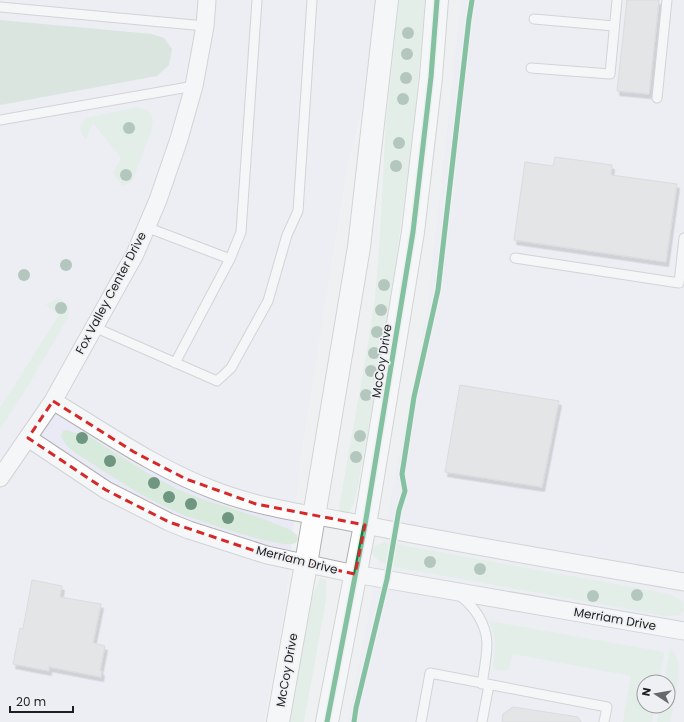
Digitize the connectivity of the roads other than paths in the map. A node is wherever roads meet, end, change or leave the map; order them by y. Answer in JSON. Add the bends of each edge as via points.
{"nodes":[{"id":1,"x":207,"y":0,"type":"edge"},
{"id":2,"x":257,"y":0,"type":"edge"},
{"id":3,"x":312,"y":0,"type":"edge"},
{"id":4,"x":387,"y":0,"type":"edge"},
{"id":5,"x":437,"y":0,"type":"edge"},
{"id":6,"x":617,"y":0,"type":"edge"},
{"id":7,"x":667,"y":0,"type":"edge"},
{"id":8,"x":0,"y":7,"type":"edge"},
{"id":9,"x":534,"y":19,"type":"dead end"},
{"id":10,"x":205,"y":26,"type":"junction"},
{"id":11,"x":614,"y":26,"type":"junction"},
{"id":12,"x":531,"y":68,"type":"dead end"},
{"id":13,"x":194,"y":86,"type":"junction"},
{"id":14,"x":657,"y":98,"type":"dead end"},
{"id":15,"x":0,"y":120,"type":"edge"},
{"id":16,"x":146,"y":227,"type":"junction"},
{"id":17,"x":684,"y":238,"type":"edge"},
{"id":18,"x":515,"y":258,"type":"dead end"},
{"id":19,"x":230,"y":259,"type":"junction"},
{"id":20,"x":94,"y":327,"type":"junction"},
{"id":21,"x":175,"y":363,"type":"junction"},
{"id":22,"x":53,"y":401,"type":"junction"},
{"id":23,"x":28,"y":438,"type":"junction"},
{"id":24,"x":0,"y":478,"type":"edge"},
{"id":25,"x":314,"y":515,"type":"junction"},
{"id":26,"x":365,"y":525,"type":"junction"},
{"id":27,"x":306,"y":564,"type":"junction"},
{"id":28,"x":355,"y":574,"type":"junction"},
{"id":29,"x":684,"y":582,"type":"edge"},
{"id":30,"x":454,"y":590,"type":"junction"},
{"id":31,"x":684,"y":631,"type":"edge"},
{"id":32,"x":485,"y":684,"type":"junction"},
{"id":33,"x":278,"y":722,"type":"edge"},
{"id":34,"x":328,"y":722,"type":"edge"},
{"id":35,"x":421,"y":722,"type":"edge"},
{"id":36,"x":482,"y":722,"type":"edge"},
{"id":37,"x":604,"y":722,"type":"edge"}],
"edges":[{"from":1,"to":10,"type":"street","name":"Fox Valley Center Drive"},
{"from":2,"to":19,"type":"lane","via":[[241,232]]},
{"from":3,"to":21,"type":"lane","via":[[298,210],[287,235],[268,301],[231,368],[217,380]]},
{"from":4,"to":25,"type":"street","name":"McCoy Drive","via":[[359,247]]},
{"from":5,"to":26,"type":"street","name":"McCoy Drive","via":[[413,232]]},
{"from":6,"to":11,"type":"lane"},
{"from":7,"to":14,"type":"lane"},
{"from":8,"to":10,"type":"lane"},
{"from":9,"to":11,"type":"lane"},
{"from":10,"to":13,"type":"street","name":"Fox Valley Center Drive"},
{"from":11,"to":12,"type":"lane","via":[[610,74]]},
{"from":13,"to":15,"type":"lane"},
{"from":13,"to":16,"type":"street","name":"Fox Valley Center Drive","via":[[179,139]]},
{"from":16,"to":19,"type":"lane"},
{"from":16,"to":20,"type":"street","name":"Fox Valley Center Drive","via":[[135,254]]},
{"from":17,"to":18,"type":"lane","via":[[679,283]]},
{"from":19,"to":21,"type":"lane"},
{"from":20,"to":21,"type":"lane"},
{"from":20,"to":22,"type":"street","name":"Fox Valley Center Drive"},
{"from":22,"to":23,"type":"street","name":"Fox Valley Center Drive"},
{"from":22,"to":25,"type":"street","via":[[134,452],[186,480],[256,504]]},
{"from":23,"to":24,"type":"street","name":"Fox Valley Center Drive"},
{"from":23,"to":27,"type":"street","name":"Merriam Drive","via":[[106,490],[169,522],[188,530]]},
{"from":25,"to":26,"type":"street"},
{"from":25,"to":27,"type":"street","name":"McCoy Drive"},
{"from":26,"to":28,"type":"street","name":"McCoy Drive"},
{"from":26,"to":29,"type":"street"},
{"from":27,"to":28,"type":"street","name":"Merriam Drive"},
{"from":27,"to":33,"type":"street","name":"McCoy Drive"},
{"from":28,"to":30,"type":"street","name":"Merriam Drive"},
{"from":28,"to":34,"type":"street","name":"McCoy Drive"},
{"from":30,"to":31,"type":"street","name":"Merriam Drive"},
{"from":30,"to":32,"type":"lane","via":[[470,603],[480,620],[487,642]]},
{"from":32,"to":35,"type":"lane","via":[[430,673]]},
{"from":32,"to":36,"type":"lane"},
{"from":32,"to":37,"type":"lane","via":[[607,707]]}]}
